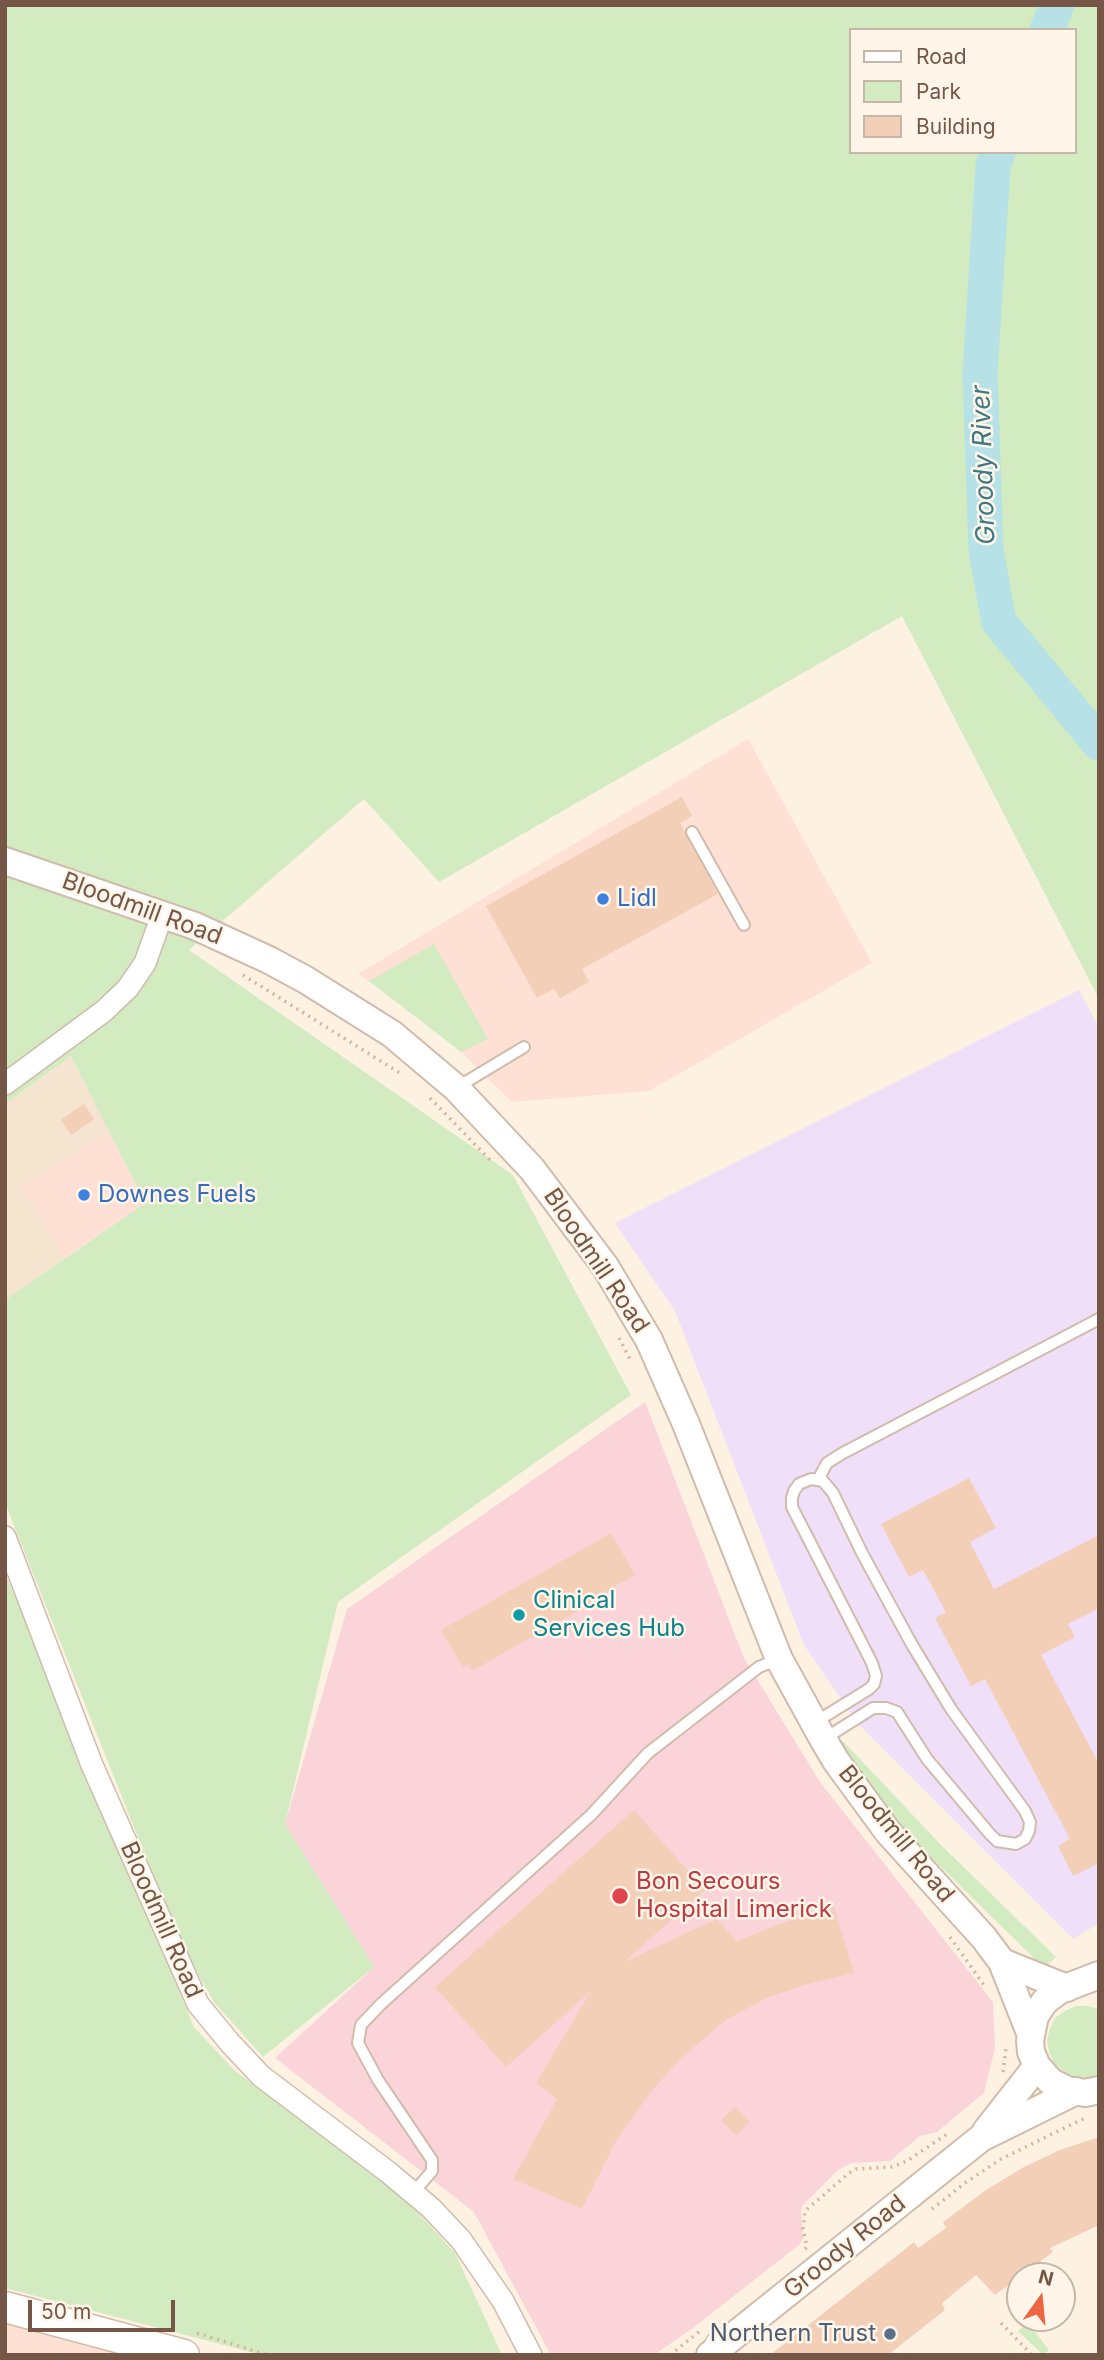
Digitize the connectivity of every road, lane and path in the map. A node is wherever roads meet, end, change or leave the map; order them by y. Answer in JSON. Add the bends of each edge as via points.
{"nodes":[{"id":1,"x":692,"y":832,"type":"dead end"},
{"id":2,"x":5,"y":861,"type":"edge"},
{"id":3,"x":163,"y":913,"type":"junction"},
{"id":4,"x":744,"y":925,"type":"dead end"},
{"id":5,"x":242,"y":975,"type":"dead end"},
{"id":6,"x":524,"y":1047,"type":"dead end"},
{"id":7,"x":404,"y":1076,"type":"dead end"},
{"id":8,"x":5,"y":1084,"type":"edge"},
{"id":9,"x":456,"y":1088,"type":"junction"},
{"id":10,"x":425,"y":1093,"type":"dead end"},
{"id":11,"x":500,"y":1171,"type":"dead end"},
{"id":12,"x":1098,"y":1320,"type":"edge"},
{"id":13,"x":618,"y":1336,"type":"dead end"},
{"id":14,"x":631,"y":1360,"type":"dead end"},
{"id":15,"x":818,"y":1480,"type":"junction"},
{"id":16,"x":5,"y":1537,"type":"edge"},
{"id":17,"x":779,"y":1659,"type":"junction"},
{"id":18,"x":819,"y":1731,"type":"junction"},
{"id":19,"x":942,"y":1928,"type":"dead end"},
{"id":20,"x":1002,"y":1962,"type":"junction"},
{"id":21,"x":1085,"y":1984,"type":"edge"},
{"id":22,"x":988,"y":1990,"type":"dead end"},
{"id":23,"x":1030,"y":2033,"type":"junction"},
{"id":24,"x":1037,"y":2066,"type":"junction"},
{"id":25,"x":1091,"y":2096,"type":"edge"},
{"id":26,"x":981,"y":2138,"type":"junction"},
{"id":27,"x":934,"y":2143,"type":"dead end"},
{"id":28,"x":413,"y":2193,"type":"junction"},
{"id":29,"x":925,"y":2213,"type":"dead end"},
{"id":30,"x":807,"y":2247,"type":"dead end"},
{"id":31,"x":5,"y":2307,"type":"edge"},
{"id":32,"x":1001,"y":2323,"type":"dead end"},
{"id":33,"x":716,"y":2352,"type":"edge"},
{"id":34,"x":184,"y":2355,"type":"edge"},
{"id":35,"x":531,"y":2355,"type":"edge"},
{"id":36,"x":1032,"y":2355,"type":"edge"}],
"edges":[{"from":1,"to":4,"type":"lane"},
{"from":2,"to":3,"type":"street","name":"Bloodmill Road"},
{"from":3,"to":8,"type":"street","via":[[145,963],[128,988]]},
{"from":3,"to":9,"type":"street","name":"Bloodmill Road","via":[[225,938],[306,980],[392,1034]]},
{"from":5,"to":7,"type":"path"},
{"from":6,"to":9,"type":"lane"},
{"from":9,"to":17,"type":"street","name":"Bloodmill Road","via":[[533,1169],[605,1266],[649,1340]]},
{"from":10,"to":11,"type":"path"},
{"from":12,"to":15,"type":"lane","via":[[843,1453],[827,1463]]},
{"from":13,"to":14,"type":"path"},
{"from":15,"to":18,"type":"lane","via":[[799,1484],[792,1507],[876,1676],[869,1689]]},
{"from":15,"to":18,"type":"lane","via":[[833,1493],[951,1709],[1025,1811],[1029,1831],[1016,1844],[997,1841],[927,1759],[897,1712],[873,1709]]},
{"from":16,"to":28,"type":"street","name":"Bloodmill Road","via":[[92,1765],[198,2004],[261,2076]]},
{"from":17,"to":18,"type":"street","name":"Bloodmill Road"},
{"from":17,"to":28,"type":"lane","via":[[758,1667],[648,1753],[591,1815],[361,2025],[358,2043],[432,2160],[432,2171]]},
{"from":18,"to":20,"type":"street","name":"Bloodmill Road","via":[[888,1832]]},
{"from":19,"to":22,"type":"path"},
{"from":20,"to":21,"type":"street"},
{"from":20,"to":23,"type":"street"},
{"from":21,"to":23,"type":"street","via":[[1045,2001]]},
{"from":23,"to":24,"type":"street"},
{"from":24,"to":25,"type":"street","via":[[1067,2090]]},
{"from":24,"to":26,"type":"street"},
{"from":25,"to":26,"type":"street"},
{"from":25,"to":29,"type":"path"},
{"from":26,"to":33,"type":"street","name":"Groody Road"},
{"from":27,"to":30,"type":"path","via":[[892,2167],[849,2172],[806,2211]]},
{"from":28,"to":35,"type":"street","name":"Bloodmill Road","via":[[468,2250],[503,2301]]},
{"from":31,"to":34,"type":"main road"},
{"from":32,"to":36,"type":"path"}]}
